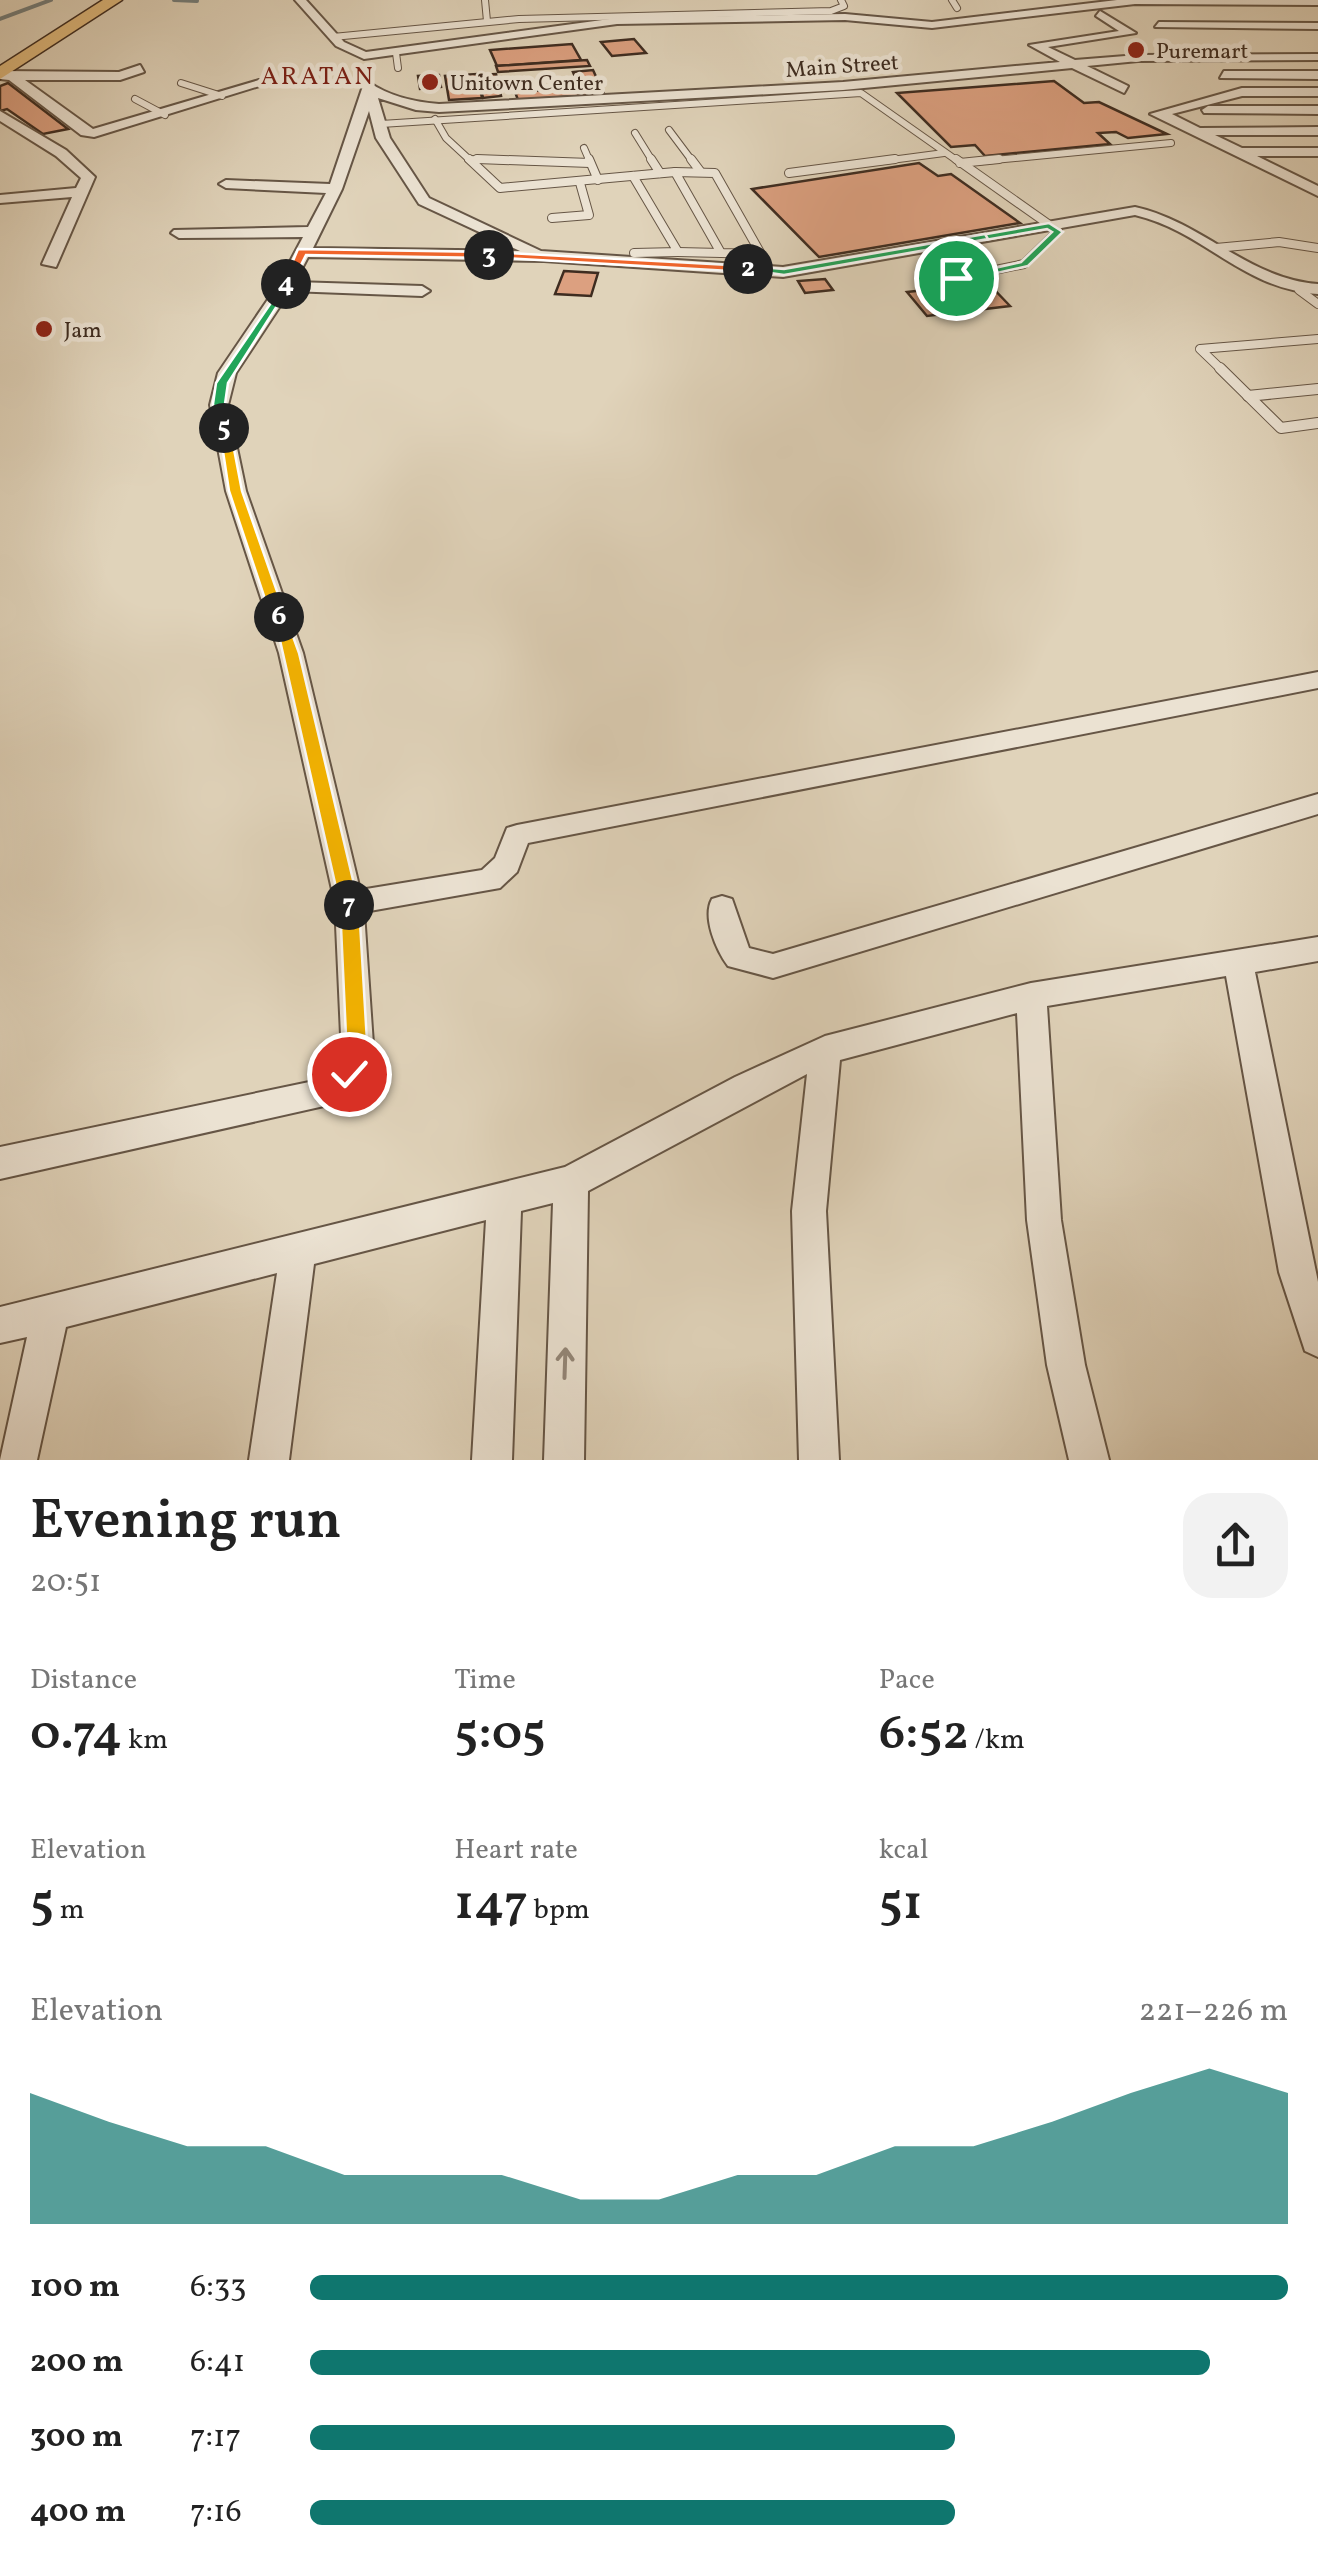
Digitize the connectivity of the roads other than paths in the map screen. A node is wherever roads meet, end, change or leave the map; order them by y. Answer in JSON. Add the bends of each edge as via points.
{"nodes":[{"id":1,"x":114,"y":0,"type":"edge"},
{"id":2,"x":300,"y":0,"type":"edge"},
{"id":3,"x":485,"y":0,"type":"edge"},
{"id":4,"x":841,"y":0,"type":"edge"},
{"id":5,"x":952,"y":0,"type":"edge"},
{"id":6,"x":1318,"y":2,"type":"edge"},
{"id":7,"x":957,"y":8,"type":"dead end"},
{"id":8,"x":1318,"y":13,"type":"edge"},
{"id":9,"x":1100,"y":14,"type":"dead end"},
{"id":10,"x":1144,"y":16,"type":"junction"},
{"id":11,"x":487,"y":20,"type":"junction"},
{"id":12,"x":1318,"y":26,"type":"edge"},
{"id":13,"x":333,"y":37,"type":"junction"},
{"id":14,"x":1091,"y":38,"type":"junction"},
{"id":15,"x":396,"y":53,"type":"junction"},
{"id":16,"x":364,"y":56,"type":"junction"},
{"id":17,"x":1200,"y":56,"type":"junction"},
{"id":18,"x":1318,"y":57,"type":"edge"},
{"id":19,"x":1138,"y":58,"type":"junction"},
{"id":20,"x":1080,"y":66,"type":"junction"},
{"id":21,"x":398,"y":68,"type":"dead end"},
{"id":22,"x":140,"y":69,"type":"dead end"},
{"id":23,"x":1224,"y":75,"type":"junction"},
{"id":24,"x":1318,"y":75,"type":"edge"},
{"id":25,"x":4,"y":76,"type":"edge"},
{"id":26,"x":180,"y":83,"type":"dead end"},
{"id":27,"x":263,"y":83,"type":"dead end"},
{"id":28,"x":1124,"y":88,"type":"dead end"},
{"id":29,"x":370,"y":91,"type":"junction"},
{"id":30,"x":1242,"y":92,"type":"junction"},
{"id":31,"x":1318,"y":92,"type":"edge"},
{"id":32,"x":222,"y":96,"type":"junction"},
{"id":33,"x":134,"y":99,"type":"dead end"},
{"id":34,"x":1178,"y":110,"type":"junction"},
{"id":35,"x":1318,"y":110,"type":"edge"},
{"id":36,"x":0,"y":115,"type":"edge"},
{"id":37,"x":165,"y":115,"type":"junction"},
{"id":38,"x":434,"y":119,"type":"junction"},
{"id":39,"x":381,"y":124,"type":"junction"},
{"id":40,"x":668,"y":130,"type":"dead end"},
{"id":41,"x":1196,"y":130,"type":"junction"},
{"id":42,"x":1318,"y":131,"type":"edge"},
{"id":43,"x":635,"y":133,"type":"dead end"},
{"id":44,"x":1172,"y":143,"type":"dead end"},
{"id":45,"x":584,"y":148,"type":"dead end"},
{"id":46,"x":1237,"y":152,"type":"junction"},
{"id":47,"x":1318,"y":152,"type":"edge"},
{"id":48,"x":944,"y":153,"type":"junction"},
{"id":49,"x":468,"y":159,"type":"junction"},
{"id":50,"x":960,"y":162,"type":"junction"},
{"id":51,"x":590,"y":163,"type":"junction"},
{"id":52,"x":700,"y":171,"type":"junction"},
{"id":53,"x":675,"y":172,"type":"junction"},
{"id":54,"x":660,"y":173,"type":"junction"},
{"id":55,"x":789,"y":173,"type":"dead end"},
{"id":56,"x":1282,"y":174,"type":"junction"},
{"id":57,"x":1318,"y":174,"type":"edge"},
{"id":58,"x":633,"y":176,"type":"junction"},
{"id":59,"x":598,"y":180,"type":"junction"},
{"id":60,"x":580,"y":183,"type":"junction"},
{"id":61,"x":226,"y":184,"type":"dead end"},
{"id":62,"x":335,"y":189,"type":"junction"},
{"id":63,"x":82,"y":192,"type":"junction"},
{"id":64,"x":1318,"y":192,"type":"edge"},
{"id":65,"x":0,"y":199,"type":"edge"},
{"id":66,"x":552,"y":218,"type":"dead end"},
{"id":67,"x":1049,"y":226,"type":"junction"},
{"id":68,"x":312,"y":232,"type":"junction"},
{"id":69,"x":179,"y":233,"type":"dead end"},
{"id":70,"x":1216,"y":248,"type":"junction"},
{"id":71,"x":1318,"y":248,"type":"edge"},
{"id":72,"x":302,"y":252,"type":"junction"},
{"id":73,"x":678,"y":252,"type":"junction"},
{"id":74,"x":634,"y":253,"type":"dead end"},
{"id":75,"x":721,"y":253,"type":"junction"},
{"id":76,"x":544,"y":256,"type":"junction"},
{"id":77,"x":50,"y":264,"type":"dead end"},
{"id":78,"x":956,"y":278,"type":"dead end"},
{"id":79,"x":285,"y":286,"type":"junction"},
{"id":80,"x":1318,"y":289,"type":"edge"},
{"id":81,"x":1300,"y":290,"type":"junction"},
{"id":82,"x":422,"y":292,"type":"dead end"},
{"id":83,"x":1318,"y":304,"type":"edge"},
{"id":84,"x":1318,"y":338,"type":"edge"},
{"id":85,"x":1318,"y":388,"type":"edge"},
{"id":86,"x":1248,"y":396,"type":"junction"},
{"id":87,"x":1318,"y":423,"type":"edge"},
{"id":88,"x":1318,"y":680,"type":"edge"},
{"id":89,"x":1318,"y":804,"type":"edge"},
{"id":90,"x":349,"y":903,"type":"junction"},
{"id":91,"x":722,"y":907,"type":"dead end"},
{"id":92,"x":1318,"y":950,"type":"edge"},
{"id":93,"x":1239,"y":964,"type":"junction"},
{"id":94,"x":1031,"y":996,"type":"junction"},
{"id":95,"x":825,"y":1050,"type":"junction"},
{"id":96,"x":0,"y":1163,"type":"edge"},
{"id":97,"x":570,"y":1182,"type":"junction"},
{"id":98,"x":504,"y":1200,"type":"junction"},
{"id":99,"x":298,"y":1249,"type":"junction"},
{"id":100,"x":51,"y":1311,"type":"junction"},
{"id":101,"x":0,"y":1325,"type":"edge"},
{"id":102,"x":1318,"y":1338,"type":"edge"},
{"id":103,"x":17,"y":1460,"type":"edge"},
{"id":104,"x":269,"y":1460,"type":"edge"},
{"id":105,"x":492,"y":1460,"type":"edge"},
{"id":106,"x":564,"y":1460,"type":"edge"},
{"id":107,"x":819,"y":1460,"type":"edge"},
{"id":108,"x":1090,"y":1460,"type":"edge"}],
"edges":[{"from":1,"to":25,"type":"main road"},
{"from":2,"to":13,"type":"street"},
{"from":3,"to":11,"type":"lane"},
{"from":4,"to":11,"type":"lane","via":[[844,6],[830,11]]},
{"from":5,"to":7,"type":"lane"},
{"from":6,"to":15,"type":"street","via":[[1135,1],[932,25],[844,17],[617,21]]},
{"from":8,"to":10,"type":"street"},
{"from":9,"to":14,"type":"street","via":[[1130,33]]},
{"from":10,"to":12,"type":"street"},
{"from":10,"to":17,"type":"street"},
{"from":11,"to":13,"type":"lane"},
{"from":13,"to":16,"type":"street"},
{"from":14,"to":19,"type":"street"},
{"from":14,"to":20,"type":"street","via":[[1035,45]]},
{"from":15,"to":16,"type":"street"},
{"from":15,"to":21,"type":"lane"},
{"from":16,"to":29,"type":"street"},
{"from":17,"to":18,"type":"street","name":"Main Street"},
{"from":17,"to":19,"type":"street","name":"Main Street"},
{"from":17,"to":23,"type":"street"},
{"from":19,"to":20,"type":"street","name":"Main Street"},
{"from":20,"to":28,"type":"street"},
{"from":20,"to":29,"type":"street","name":"Main Street","via":[[450,108],[416,106]]},
{"from":22,"to":25,"type":"street","via":[[120,76]]},
{"from":23,"to":24,"type":"street"},
{"from":23,"to":30,"type":"street"},
{"from":25,"to":37,"type":"street","via":[[86,132]]},
{"from":26,"to":32,"type":"lane"},
{"from":27,"to":32,"type":"street"},
{"from":29,"to":39,"type":"street"},
{"from":29,"to":62,"type":"street"},
{"from":30,"to":31,"type":"street"},
{"from":30,"to":34,"type":"street"},
{"from":32,"to":37,"type":"street"},
{"from":33,"to":37,"type":"lane"},
{"from":34,"to":35,"type":"street"},
{"from":34,"to":41,"type":"street","via":[[1154,114]]},
{"from":36,"to":63,"type":"street","via":[[88,177]]},
{"from":38,"to":39,"type":"lane"},
{"from":38,"to":48,"type":"lane","via":[[861,93]]},
{"from":38,"to":49,"type":"lane"},
{"from":39,"to":76,"type":"street","via":[[382,138],[424,201]]},
{"from":40,"to":52,"type":"lane"},
{"from":41,"to":42,"type":"street"},
{"from":41,"to":46,"type":"street"},
{"from":43,"to":54,"type":"lane"},
{"from":44,"to":50,"type":"lane"},
{"from":45,"to":51,"type":"lane"},
{"from":46,"to":47,"type":"street"},
{"from":46,"to":56,"type":"street"},
{"from":48,"to":50,"type":"lane"},
{"from":48,"to":55,"type":"lane"},
{"from":49,"to":51,"type":"lane"},
{"from":49,"to":60,"type":"lane","via":[[500,188]]},
{"from":50,"to":67,"type":"lane"},
{"from":51,"to":59,"type":"lane"},
{"from":52,"to":53,"type":"lane"},
{"from":52,"to":75,"type":"lane","via":[[716,173],[762,250],[755,256]]},
{"from":53,"to":54,"type":"lane"},
{"from":53,"to":75,"type":"lane"},
{"from":54,"to":58,"type":"lane"},
{"from":56,"to":57,"type":"street"},
{"from":56,"to":64,"type":"street"},
{"from":58,"to":59,"type":"lane"},
{"from":58,"to":73,"type":"lane"},
{"from":59,"to":60,"type":"lane"},
{"from":60,"to":66,"type":"lane","via":[[589,215]]},
{"from":61,"to":62,"type":"street"},
{"from":62,"to":68,"type":"street"},
{"from":63,"to":65,"type":"street"},
{"from":63,"to":77,"type":"street"},
{"from":67,"to":70,"type":"street","via":[[1148,212]]},
{"from":67,"to":76,"type":"street","via":[[784,272]]},
{"from":67,"to":78,"type":"lane","via":[[1058,232],[1024,264]]},
{"from":68,"to":69,"type":"street"},
{"from":68,"to":72,"type":"street"},
{"from":70,"to":71,"type":"lane","via":[[1279,242]]},
{"from":70,"to":81,"type":"street"},
{"from":72,"to":76,"type":"street"},
{"from":72,"to":79,"type":"street"},
{"from":73,"to":74,"type":"lane"},
{"from":73,"to":75,"type":"lane"},
{"from":79,"to":82,"type":"street"},
{"from":79,"to":90,"type":"street","via":[[227,372],[219,404],[236,491],[291,653]]},
{"from":80,"to":81,"type":"street"},
{"from":81,"to":83,"type":"lane"},
{"from":84,"to":86,"type":"lane","via":[[1200,349]]},
{"from":85,"to":86,"type":"lane"},
{"from":86,"to":87,"type":"lane","via":[[1281,428]]},
{"from":88,"to":90,"type":"street","via":[[517,835],[507,864],[490,880]]},
{"from":89,"to":91,"type":"street","via":[[773,966],[746,965],[733,954]]},
{"from":90,"to":96,"type":"street","via":[[358,1059],[338,1085],[322,1094]]},
{"from":92,"to":93,"type":"street"},
{"from":93,"to":94,"type":"street"},
{"from":93,"to":102,"type":"street","via":[[1297,1272]]},
{"from":94,"to":95,"type":"street"},
{"from":94,"to":108,"type":"street","via":[[1044,1220],[1066,1365]]},
{"from":95,"to":97,"type":"street"},
{"from":95,"to":107,"type":"street","via":[[809,1211]]},
{"from":97,"to":98,"type":"street"},
{"from":106,"to":97,"type":"street","one_way":true},
{"from":98,"to":99,"type":"street"},
{"from":98,"to":105,"type":"street"},
{"from":99,"to":100,"type":"street"},
{"from":99,"to":104,"type":"street"},
{"from":100,"to":101,"type":"street"},
{"from":100,"to":103,"type":"street"}]}
